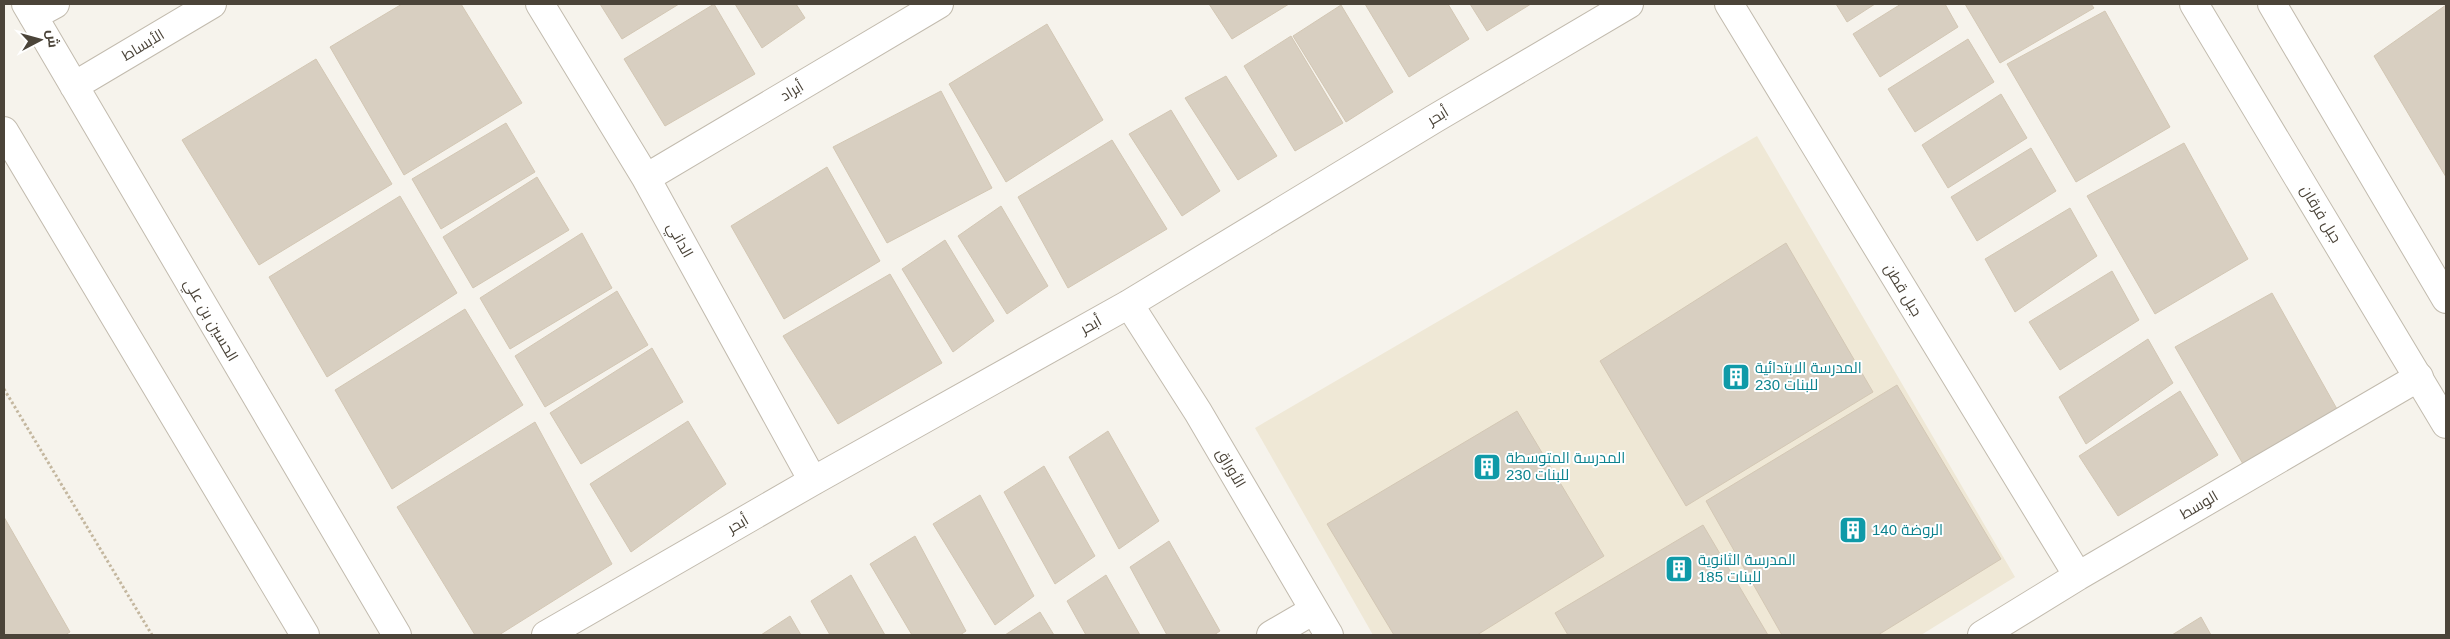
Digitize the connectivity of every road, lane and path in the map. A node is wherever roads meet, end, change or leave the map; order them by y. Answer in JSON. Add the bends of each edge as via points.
{"nodes":[{"id":1,"x":212,"y":4,"type":"edge"},
{"id":2,"x":540,"y":4,"type":"edge"},
{"id":3,"x":938,"y":4,"type":"edge"},
{"id":4,"x":1629,"y":4,"type":"edge"},
{"id":5,"x":1729,"y":4,"type":"edge"},
{"id":6,"x":2194,"y":4,"type":"edge"},
{"id":7,"x":2272,"y":4,"type":"edge"},
{"id":8,"x":38,"y":8,"type":"edge"},
{"id":9,"x":74,"y":86,"type":"junction"},
{"id":10,"x":4,"y":131,"type":"edge"},
{"id":11,"x":646,"y":178,"type":"junction"},
{"id":12,"x":2446,"y":299,"type":"edge"},
{"id":13,"x":1129,"y":304,"type":"junction"},
{"id":14,"x":2419,"y":377,"type":"junction"},
{"id":15,"x":4,"y":389,"type":"edge"},
{"id":16,"x":2446,"y":424,"type":"edge"},
{"id":17,"x":813,"y":480,"type":"junction"},
{"id":18,"x":2078,"y":576,"type":"junction"},
{"id":19,"x":1314,"y":610,"type":"junction"},
{"id":20,"x":152,"y":635,"type":"edge"},
{"id":21,"x":305,"y":635,"type":"edge"},
{"id":22,"x":397,"y":635,"type":"edge"},
{"id":23,"x":546,"y":635,"type":"edge"},
{"id":24,"x":1271,"y":635,"type":"edge"},
{"id":25,"x":1329,"y":635,"type":"edge"},
{"id":26,"x":1982,"y":635,"type":"edge"}],
"edges":[{"from":1,"to":9,"type":"street","name":"الأبساط"},
{"from":2,"to":11,"type":"street","name":"الداني"},
{"from":3,"to":11,"type":"street","name":"أبراد"},
{"from":4,"to":13,"type":"street","name":"أبحر"},
{"from":5,"to":18,"type":"street","name":"جبل قطن"},
{"from":6,"to":14,"type":"street","name":"جبل فرقان"},
{"from":7,"to":12,"type":"street"},
{"from":8,"to":9,"type":"street","name":"الحسين بن علي"},
{"from":9,"to":22,"type":"street","name":"الحسين بن علي"},
{"from":10,"to":21,"type":"street"},
{"from":11,"to":17,"type":"street","name":"الداني"},
{"from":13,"to":17,"type":"street","name":"أبحر"},
{"from":13,"to":19,"type":"street","name":"الأوراق","via":[[1198,412]]},
{"from":14,"to":16,"type":"street","name":"جبل فرقان"},
{"from":14,"to":18,"type":"street","name":"الوسط"},
{"from":15,"to":20,"type":"path"},
{"from":17,"to":23,"type":"street","name":"أبحر"},
{"from":18,"to":26,"type":"street","name":"الوسط"},
{"from":19,"to":24,"type":"street"},
{"from":19,"to":25,"type":"street","name":"الأوراق"}]}
